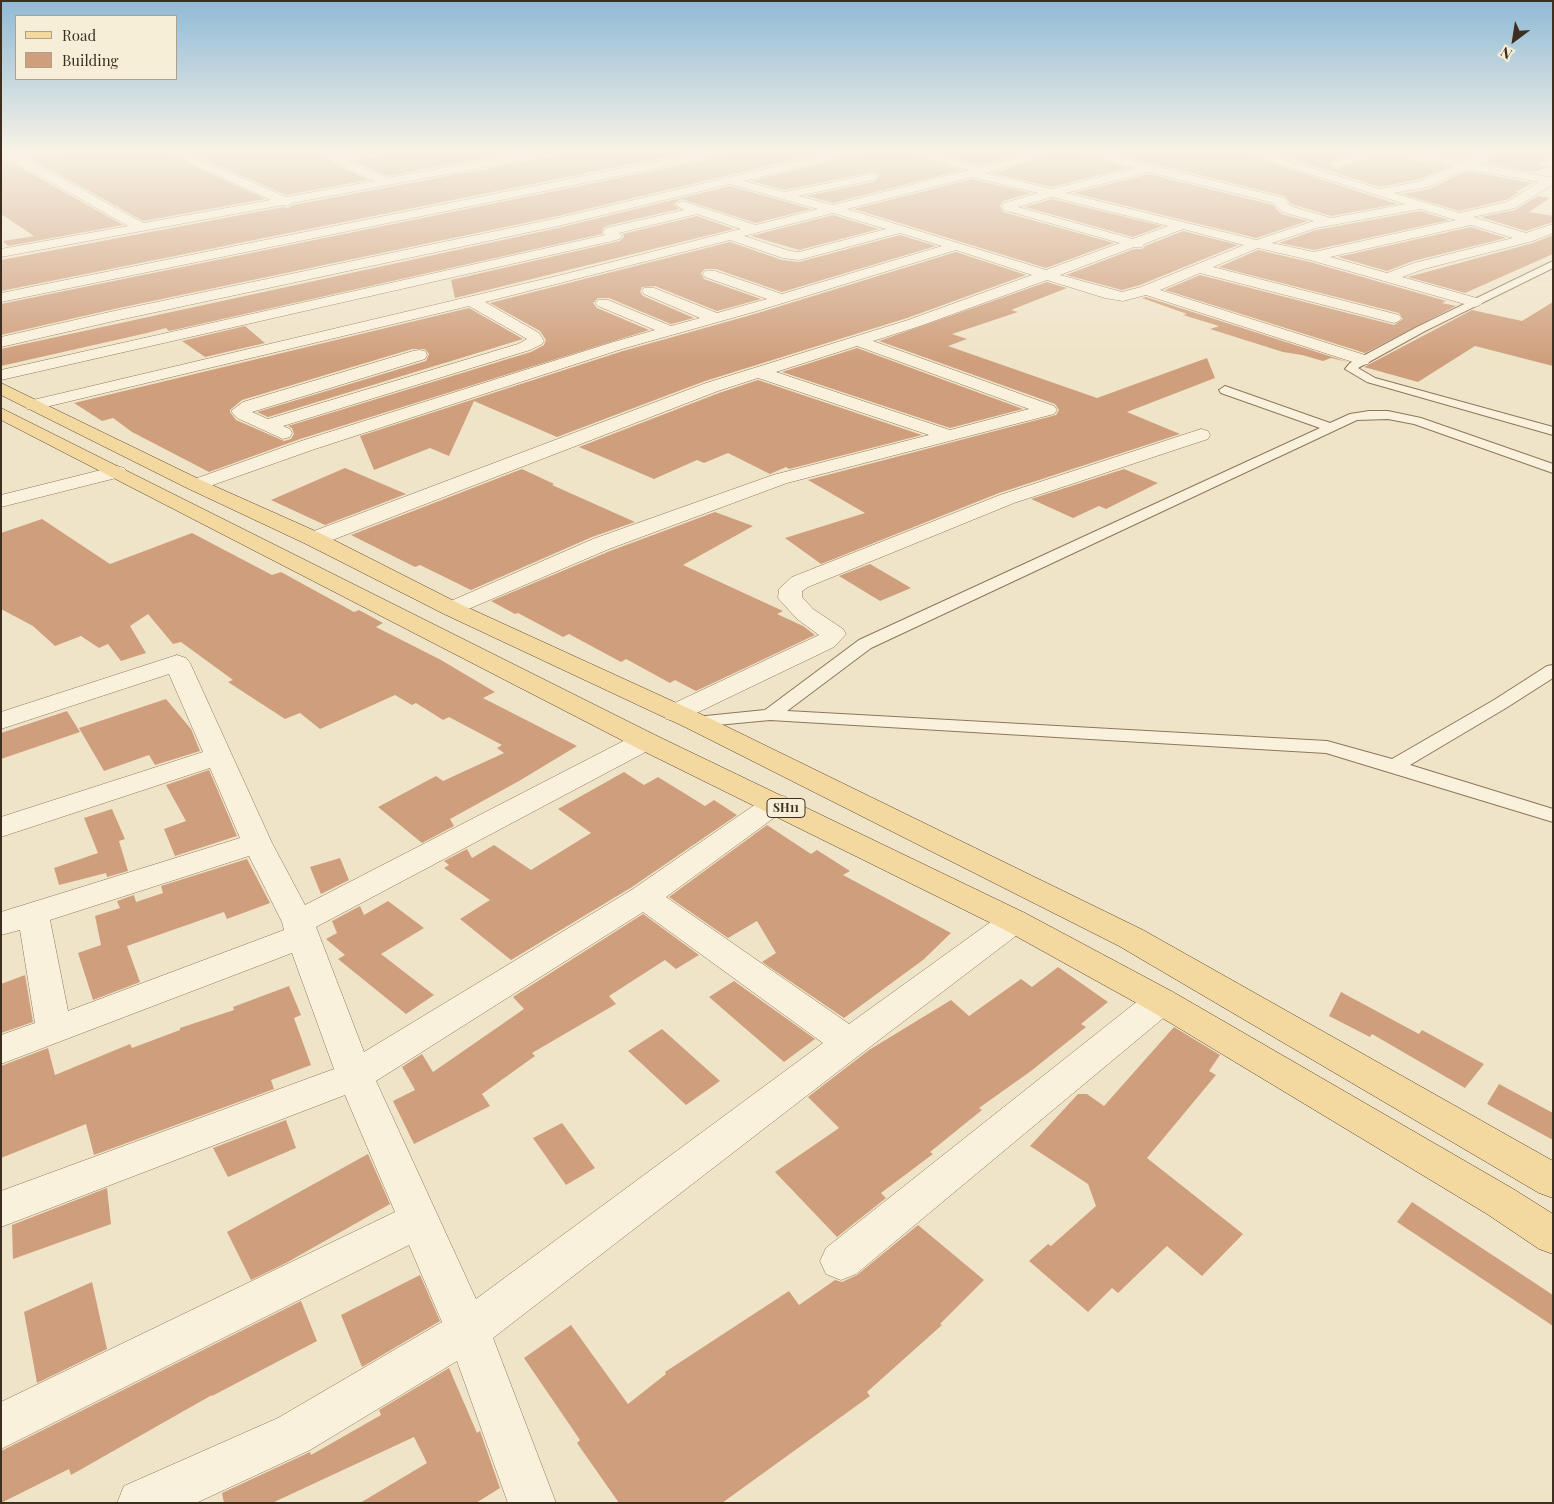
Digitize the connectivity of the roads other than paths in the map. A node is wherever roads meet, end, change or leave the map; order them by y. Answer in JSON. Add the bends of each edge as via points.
{"nodes":[{"id":1,"x":128,"y":220,"type":"edge"},
{"id":2,"x":186,"y":220,"type":"edge"},
{"id":3,"x":187,"y":220,"type":"edge"},
{"id":4,"x":335,"y":220,"type":"edge"},
{"id":5,"x":392,"y":220,"type":"edge"},
{"id":6,"x":568,"y":220,"type":"edge"},
{"id":7,"x":656,"y":220,"type":"edge"},
{"id":8,"x":729,"y":220,"type":"edge"},
{"id":9,"x":796,"y":220,"type":"edge"},
{"id":10,"x":871,"y":220,"type":"edge"},
{"id":11,"x":1052,"y":220,"type":"edge"},
{"id":12,"x":1164,"y":220,"type":"edge"},
{"id":13,"x":1326,"y":220,"type":"edge"},
{"id":14,"x":1342,"y":220,"type":"edge"},
{"id":15,"x":1460,"y":220,"type":"edge"},
{"id":16,"x":1469,"y":220,"type":"edge"},
{"id":17,"x":1332,"y":222,"type":"junction"},
{"id":18,"x":1183,"y":225,"type":"junction"},
{"id":19,"x":203,"y":227,"type":"dead end"},
{"id":20,"x":142,"y":228,"type":"junction"},
{"id":21,"x":355,"y":228,"type":"junction"},
{"id":22,"x":1553,"y":228,"type":"edge"},
{"id":23,"x":901,"y":229,"type":"junction"},
{"id":24,"x":758,"y":230,"type":"junction"},
{"id":25,"x":731,"y":236,"type":"junction"},
{"id":26,"x":1528,"y":238,"type":"junction"},
{"id":27,"x":236,"y":242,"type":"dead end"},
{"id":28,"x":1137,"y":244,"type":"junction"},
{"id":29,"x":1257,"y":244,"type":"junction"},
{"id":30,"x":956,"y":246,"type":"junction"},
{"id":31,"x":1355,"y":247,"type":"junction"},
{"id":32,"x":251,"y":249,"type":"junction"},
{"id":33,"x":298,"y":251,"type":"dead end"},
{"id":34,"x":1,"y":253,"type":"edge"},
{"id":35,"x":1382,"y":255,"type":"dead end"},
{"id":36,"x":1313,"y":256,"type":"junction"},
{"id":37,"x":269,"y":257,"type":"junction"},
{"id":38,"x":1401,"y":261,"type":"dead end"},
{"id":39,"x":286,"y":264,"type":"dead end"},
{"id":40,"x":1552,"y":265,"type":"edge"},
{"id":41,"x":1419,"y":266,"type":"junction"},
{"id":42,"x":1198,"y":268,"type":"junction"},
{"id":43,"x":317,"y":274,"type":"junction"},
{"id":44,"x":710,"y":274,"type":"dead end"},
{"id":45,"x":1046,"y":275,"type":"junction"},
{"id":46,"x":1386,"y":278,"type":"junction"},
{"id":47,"x":1146,"y":290,"type":"junction"},
{"id":48,"x":649,"y":291,"type":"dead end"},
{"id":49,"x":368,"y":292,"type":"junction"},
{"id":50,"x":1,"y":298,"type":"edge"},
{"id":51,"x":782,"y":299,"type":"junction"},
{"id":52,"x":472,"y":300,"type":"junction"},
{"id":53,"x":1475,"y":302,"type":"junction"},
{"id":54,"x":603,"y":303,"type":"dead end"},
{"id":55,"x":1,"y":313,"type":"edge"},
{"id":56,"x":414,"y":314,"type":"junction"},
{"id":57,"x":715,"y":318,"type":"junction"},
{"id":58,"x":1394,"y":318,"type":"dead end"},
{"id":59,"x":670,"y":331,"type":"junction"},
{"id":60,"x":857,"y":341,"type":"junction"},
{"id":61,"x":1,"y":342,"type":"edge"},
{"id":62,"x":419,"y":355,"type":"dead end"},
{"id":63,"x":1362,"y":360,"type":"junction"},
{"id":64,"x":758,"y":372,"type":"junction"},
{"id":65,"x":1,"y":375,"type":"edge"},
{"id":66,"x":1,"y":388,"type":"edge"},
{"id":67,"x":1225,"y":390,"type":"dead end"},
{"id":68,"x":33,"y":405,"type":"junction"},
{"id":69,"x":1,"y":412,"type":"edge"},
{"id":70,"x":266,"y":425,"type":"junction"},
{"id":71,"x":1332,"y":428,"type":"junction"},
{"id":72,"x":1553,"y":432,"type":"edge"},
{"id":73,"x":946,"y":435,"type":"junction"},
{"id":74,"x":1200,"y":436,"type":"dead end"},
{"id":75,"x":308,"y":445,"type":"junction"},
{"id":76,"x":1553,"y":469,"type":"edge"},
{"id":77,"x":117,"y":472,"type":"junction"},
{"id":78,"x":196,"y":485,"type":"junction"},
{"id":79,"x":1,"y":501,"type":"edge"},
{"id":80,"x":314,"y":539,"type":"junction"},
{"id":81,"x":452,"y":609,"type":"junction"},
{"id":82,"x":1553,"y":670,"type":"edge"},
{"id":83,"x":770,"y":715,"type":"junction"},
{"id":84,"x":686,"y":717,"type":"junction"},
{"id":85,"x":1,"y":721,"type":"edge"},
{"id":86,"x":645,"y":740,"type":"junction"},
{"id":87,"x":218,"y":756,"type":"junction"},
{"id":88,"x":1394,"y":766,"type":"junction"},
{"id":89,"x":776,"y":803,"type":"junction"},
{"id":90,"x":1553,"y":816,"type":"edge"},
{"id":91,"x":1,"y":827,"type":"edge"},
{"id":92,"x":256,"y":843,"type":"junction"},
{"id":93,"x":644,"y":898,"type":"junction"},
{"id":94,"x":33,"y":914,"type":"junction"},
{"id":95,"x":1014,"y":921,"type":"junction"},
{"id":96,"x":1,"y":924,"type":"edge"},
{"id":97,"x":300,"y":929,"type":"junction"},
{"id":98,"x":1161,"y":1001,"type":"junction"},
{"id":99,"x":54,"y":1030,"type":"junction"},
{"id":100,"x":849,"y":1042,"type":"junction"},
{"id":101,"x":1,"y":1050,"type":"edge"},
{"id":102,"x":355,"y":1076,"type":"junction"},
{"id":103,"x":1553,"y":1181,"type":"edge"},
{"id":104,"x":1,"y":1209,"type":"edge"},
{"id":105,"x":420,"y":1220,"type":"junction"},
{"id":106,"x":1553,"y":1236,"type":"edge"},
{"id":107,"x":841,"y":1261,"type":"dead end"},
{"id":108,"x":468,"y":1331,"type":"junction"},
{"id":109,"x":1,"y":1426,"type":"edge"},
{"id":110,"x":141,"y":1503,"type":"edge"},
{"id":111,"x":532,"y":1503,"type":"edge"}],
"edges":[{"from":1,"to":20,"type":"street"},
{"from":2,"to":20,"type":"street"},
{"from":3,"to":19,"type":"street"},
{"from":4,"to":21,"type":"street"},
{"from":5,"to":21,"type":"street"},
{"from":6,"to":43,"type":"street"},
{"from":7,"to":49,"type":"street","via":[[615,230],[610,232],[615,236],[608,238]]},
{"from":8,"to":24,"type":"street"},
{"from":9,"to":24,"type":"street"},
{"from":10,"to":23,"type":"street"},
{"from":11,"to":28,"type":"street"},
{"from":12,"to":18,"type":"street"},
{"from":13,"to":17,"type":"street"},
{"from":14,"to":17,"type":"street"},
{"from":15,"to":31,"type":"street"},
{"from":16,"to":26,"type":"street"},
{"from":17,"to":29,"type":"street"},
{"from":18,"to":28,"type":"street"},
{"from":18,"to":29,"type":"street"},
{"from":20,"to":34,"type":"street"},
{"from":21,"to":32,"type":"street"},
{"from":22,"to":26,"type":"street"},
{"from":23,"to":25,"type":"street","via":[[799,256]]},
{"from":23,"to":30,"type":"street"},
{"from":24,"to":25,"type":"street"},
{"from":25,"to":52,"type":"street"},
{"from":26,"to":41,"type":"street"},
{"from":27,"to":32,"type":"street"},
{"from":28,"to":45,"type":"street"},
{"from":29,"to":36,"type":"street"},
{"from":29,"to":42,"type":"street"},
{"from":30,"to":45,"type":"street"},
{"from":30,"to":51,"type":"street"},
{"from":31,"to":35,"type":"street"},
{"from":31,"to":36,"type":"street"},
{"from":32,"to":37,"type":"street"},
{"from":32,"to":50,"type":"street"},
{"from":33,"to":37,"type":"street"},
{"from":36,"to":46,"type":"street"},
{"from":37,"to":55,"type":"street"},
{"from":38,"to":41,"type":"street"},
{"from":39,"to":43,"type":"street"},
{"from":40,"to":53,"type":"lane"},
{"from":41,"to":46,"type":"street"},
{"from":42,"to":47,"type":"street"},
{"from":42,"to":58,"type":"street"},
{"from":43,"to":49,"type":"street"},
{"from":43,"to":61,"type":"street"},
{"from":44,"to":51,"type":"street"},
{"from":45,"to":47,"type":"street","via":[[1115,296],[1129,296]]},
{"from":45,"to":60,"type":"street"},
{"from":46,"to":53,"type":"street"},
{"from":47,"to":63,"type":"street"},
{"from":48,"to":57,"type":"street"},
{"from":49,"to":56,"type":"street"},
{"from":49,"to":65,"type":"street"},
{"from":51,"to":57,"type":"street"},
{"from":52,"to":56,"type":"street"},
{"from":52,"to":70,"type":"street","via":[[533,336],[536,341]]},
{"from":53,"to":63,"type":"lane"},
{"from":54,"to":59,"type":"street"},
{"from":56,"to":68,"type":"street"},
{"from":57,"to":59,"type":"street"},
{"from":59,"to":75,"type":"street"},
{"from":60,"to":64,"type":"street"},
{"from":60,"to":73,"type":"street","via":[[1048,410]]},
{"from":62,"to":70,"type":"street","via":[[240,411]]},
{"from":63,"to":72,"type":"lane","via":[[1352,369],[1371,380]]},
{"from":64,"to":73,"type":"street"},
{"from":64,"to":80,"type":"street"},
{"from":66,"to":68,"type":"main road"},
{"from":67,"to":71,"type":"lane"},
{"from":68,"to":78,"type":"main road"},
{"from":69,"to":77,"type":"main road","number":"SH11"},
{"from":70,"to":75,"type":"street"},
{"from":71,"to":76,"type":"lane","via":[[1354,418],[1388,415],[1417,421]]},
{"from":71,"to":83,"type":"lane","via":[[865,644]]},
{"from":73,"to":81,"type":"street","via":[[780,479],[601,544]]},
{"from":74,"to":84,"type":"street","via":[[1007,499],[800,582],[790,589],[790,598],[805,614],[834,634],[825,642]]},
{"from":75,"to":78,"type":"street"},
{"from":77,"to":79,"type":"street"},
{"from":77,"to":86,"type":"main road","number":"SH11"},
{"from":78,"to":80,"type":"main road"},
{"from":80,"to":81,"type":"main road"},
{"from":81,"to":84,"type":"main road"},
{"from":82,"to":88,"type":"lane"},
{"from":83,"to":84,"type":"lane"},
{"from":83,"to":88,"type":"lane","via":[[1327,747]]},
{"from":84,"to":103,"type":"main road","via":[[1131,938]]},
{"from":85,"to":87,"type":"street","via":[[177,662]]},
{"from":86,"to":89,"type":"main road","number":"SH11"},
{"from":86,"to":97,"type":"street"},
{"from":87,"to":91,"type":"street"},
{"from":87,"to":92,"type":"street"},
{"from":88,"to":90,"type":"lane"},
{"from":89,"to":93,"type":"street"},
{"from":89,"to":95,"type":"main road","number":"SH11"},
{"from":92,"to":94,"type":"street"},
{"from":92,"to":97,"type":"street"},
{"from":93,"to":100,"type":"street"},
{"from":93,"to":102,"type":"street"},
{"from":94,"to":96,"type":"street"},
{"from":94,"to":99,"type":"street"},
{"from":95,"to":98,"type":"main road","number":"SH11"},
{"from":95,"to":100,"type":"street"},
{"from":97,"to":99,"type":"street"},
{"from":97,"to":102,"type":"street"},
{"from":98,"to":106,"type":"main road","number":"SH11"},
{"from":98,"to":107,"type":"street"},
{"from":99,"to":101,"type":"street"},
{"from":100,"to":108,"type":"street"},
{"from":102,"to":104,"type":"street"},
{"from":102,"to":105,"type":"street"},
{"from":105,"to":108,"type":"street"},
{"from":105,"to":109,"type":"street"},
{"from":108,"to":110,"type":"street","via":[[294,1434]]},
{"from":108,"to":111,"type":"street"}]}
